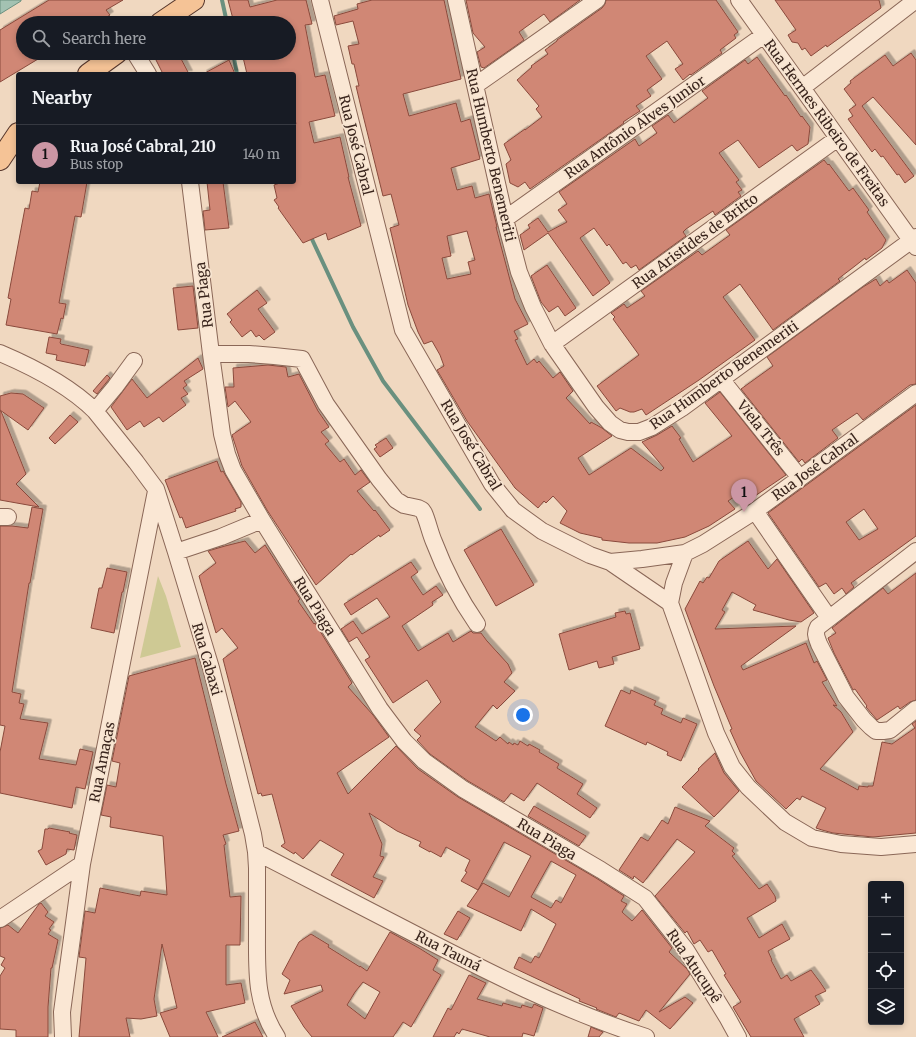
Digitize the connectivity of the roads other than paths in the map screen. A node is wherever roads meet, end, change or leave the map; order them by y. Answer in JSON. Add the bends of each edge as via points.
{"nodes":[{"id":1,"x":194,"y":0,"type":"edge"},
{"id":2,"x":320,"y":0,"type":"edge"},
{"id":3,"x":456,"y":0,"type":"edge"},
{"id":4,"x":597,"y":0,"type":"edge"},
{"id":5,"x":739,"y":0,"type":"edge"},
{"id":6,"x":916,"y":0,"type":"edge"},
{"id":7,"x":170,"y":16,"type":"edge"},
{"id":8,"x":764,"y":35,"type":"junction"},
{"id":9,"x":107,"y":60,"type":"edge"},
{"id":10,"x":139,"y":60,"type":"edge"},
{"id":11,"x":91,"y":72,"type":"edge"},
{"id":12,"x":147,"y":72,"type":"edge"},
{"id":13,"x":476,"y":86,"type":"junction"},
{"id":14,"x":802,"y":88,"type":"junction"},
{"id":15,"x":16,"y":136,"type":"edge"},
{"id":16,"x":838,"y":138,"type":"junction"},
{"id":17,"x":0,"y":160,"type":"edge"},
{"id":18,"x":190,"y":184,"type":"edge"},
{"id":19,"x":506,"y":219,"type":"junction"},
{"id":20,"x":915,"y":242,"type":"edge"},
{"id":21,"x":552,"y":344,"type":"junction"},
{"id":22,"x":0,"y":353,"type":"edge"},
{"id":23,"x":211,"y":354,"type":"junction"},
{"id":24,"x":134,"y":361,"type":"dead end"},
{"id":25,"x":721,"y":379,"type":"junction"},
{"id":26,"x":916,"y":393,"type":"edge"},
{"id":27,"x":95,"y":411,"type":"junction"},
{"id":28,"x":800,"y":478,"type":"junction"},
{"id":29,"x":156,"y":489,"type":"junction"},
{"id":30,"x":755,"y":511,"type":"junction"},
{"id":31,"x":262,"y":520,"type":"junction"},
{"id":32,"x":916,"y":551,"type":"edge"},
{"id":33,"x":176,"y":552,"type":"junction"},
{"id":34,"x":685,"y":553,"type":"junction"},
{"id":35,"x":610,"y":562,"type":"junction"},
{"id":36,"x":670,"y":603,"type":"junction"},
{"id":37,"x":829,"y":618,"type":"junction"},
{"id":38,"x":477,"y":624,"type":"dead end"},
{"id":39,"x":916,"y":709,"type":"edge"},
{"id":40,"x":916,"y":844,"type":"edge"},
{"id":41,"x":256,"y":852,"type":"junction"},
{"id":42,"x":82,"y":864,"type":"junction"},
{"id":43,"x":645,"y":898,"type":"joint"},
{"id":44,"x":0,"y":919,"type":"edge"},
{"id":45,"x":63,"y":1037,"type":"edge"},
{"id":46,"x":278,"y":1037,"type":"edge"},
{"id":47,"x":646,"y":1037,"type":"edge"},
{"id":48,"x":738,"y":1037,"type":"edge"}],
"edges":[{"from":1,"to":7,"type":"main road"},
{"from":2,"to":35,"type":"street","name":"Rua José Cabral","via":[[403,330],[492,484],[513,510],[542,531]]},
{"from":3,"to":13,"type":"street","name":"Rua Humberto Benemeriti"},
{"from":4,"to":13,"type":"street"},
{"from":5,"to":8,"type":"street","name":"Rua Hermes Ribeiro de Freitas"},
{"from":6,"to":14,"type":"street"},
{"from":8,"to":14,"type":"street","name":"Rua Hermes Ribeiro de Freitas"},
{"from":8,"to":19,"type":"street","name":"Rua Antônio Alves Junior"},
{"from":9,"to":11,"type":"main road"},
{"from":10,"to":12,"type":"street"},
{"from":13,"to":19,"type":"street","name":"Rua Humberto Benemeriti"},
{"from":14,"to":16,"type":"street","name":"Rua Hermes Ribeiro de Freitas"},
{"from":15,"to":17,"type":"main road"},
{"from":16,"to":20,"type":"street","name":"Rua Hermes Ribeiro de Freitas"},
{"from":16,"to":21,"type":"street","name":"Rua Aristides de Britto"},
{"from":18,"to":23,"type":"street","name":"Rua Piaga"},
{"from":19,"to":21,"type":"street","name":"Rua Humberto Benemeriti","via":[[519,272]]},
{"from":20,"to":25,"type":"street","name":"Rua Humberto Benemeriti"},
{"from":21,"to":25,"type":"street","name":"Rua Humberto Benemeriti","via":[[596,407],[610,423],[628,432],[639,432],[652,427]]},
{"from":22,"to":27,"type":"street","name":"Rua Cabaxi","via":[[51,379]]},
{"from":23,"to":31,"type":"street","name":"Rua Piaga","via":[[227,454],[233,470]]},
{"from":23,"to":38,"type":"street","via":[[250,354],[302,360],[326,404],[375,474],[396,500],[418,508],[424,513],[433,542],[448,575]]},
{"from":24,"to":27,"type":"street"},
{"from":25,"to":28,"type":"street","name":"Viela Três"},
{"from":26,"to":28,"type":"street","name":"Rua José Cabral"},
{"from":27,"to":29,"type":"street","name":"Rua Cabaxi"},
{"from":28,"to":30,"type":"street","name":"Rua José Cabral"},
{"from":29,"to":33,"type":"street","name":"Rua Cabaxi"},
{"from":29,"to":42,"type":"street","name":"Rua Amaças"},
{"from":30,"to":34,"type":"street","name":"Rua José Cabral"},
{"from":30,"to":37,"type":"street"},
{"from":31,"to":33,"type":"street"},
{"from":31,"to":43,"type":"street","name":"Rua Piaga","via":[[380,709],[404,741],[424,761],[463,789]]},
{"from":32,"to":37,"type":"street"},
{"from":33,"to":41,"type":"street","name":"Rua Cabaxi","via":[[211,668]]},
{"from":34,"to":35,"type":"street","name":"Rua José Cabral"},
{"from":34,"to":36,"type":"street"},
{"from":35,"to":36,"type":"street"},
{"from":36,"to":40,"type":"street","via":[[716,733],[732,767],[748,787],[785,822],[812,838],[841,844],[881,847]]},
{"from":37,"to":39,"type":"street","via":[[818,627],[816,636],[846,697],[864,720],[876,730],[890,730]]},
{"from":41,"to":46,"type":"street","name":"Rua Cabaxi","via":[[257,977],[261,1002]]},
{"from":41,"to":47,"type":"street","name":"Rua Tauná","via":[[472,964],[555,1002]]},
{"from":42,"to":44,"type":"street"},
{"from":42,"to":45,"type":"street","name":"Rua Amaças","via":[[62,1012]]},
{"from":43,"to":48,"type":"street","name":"Rua Atucupê","via":[[686,950]]}]}
